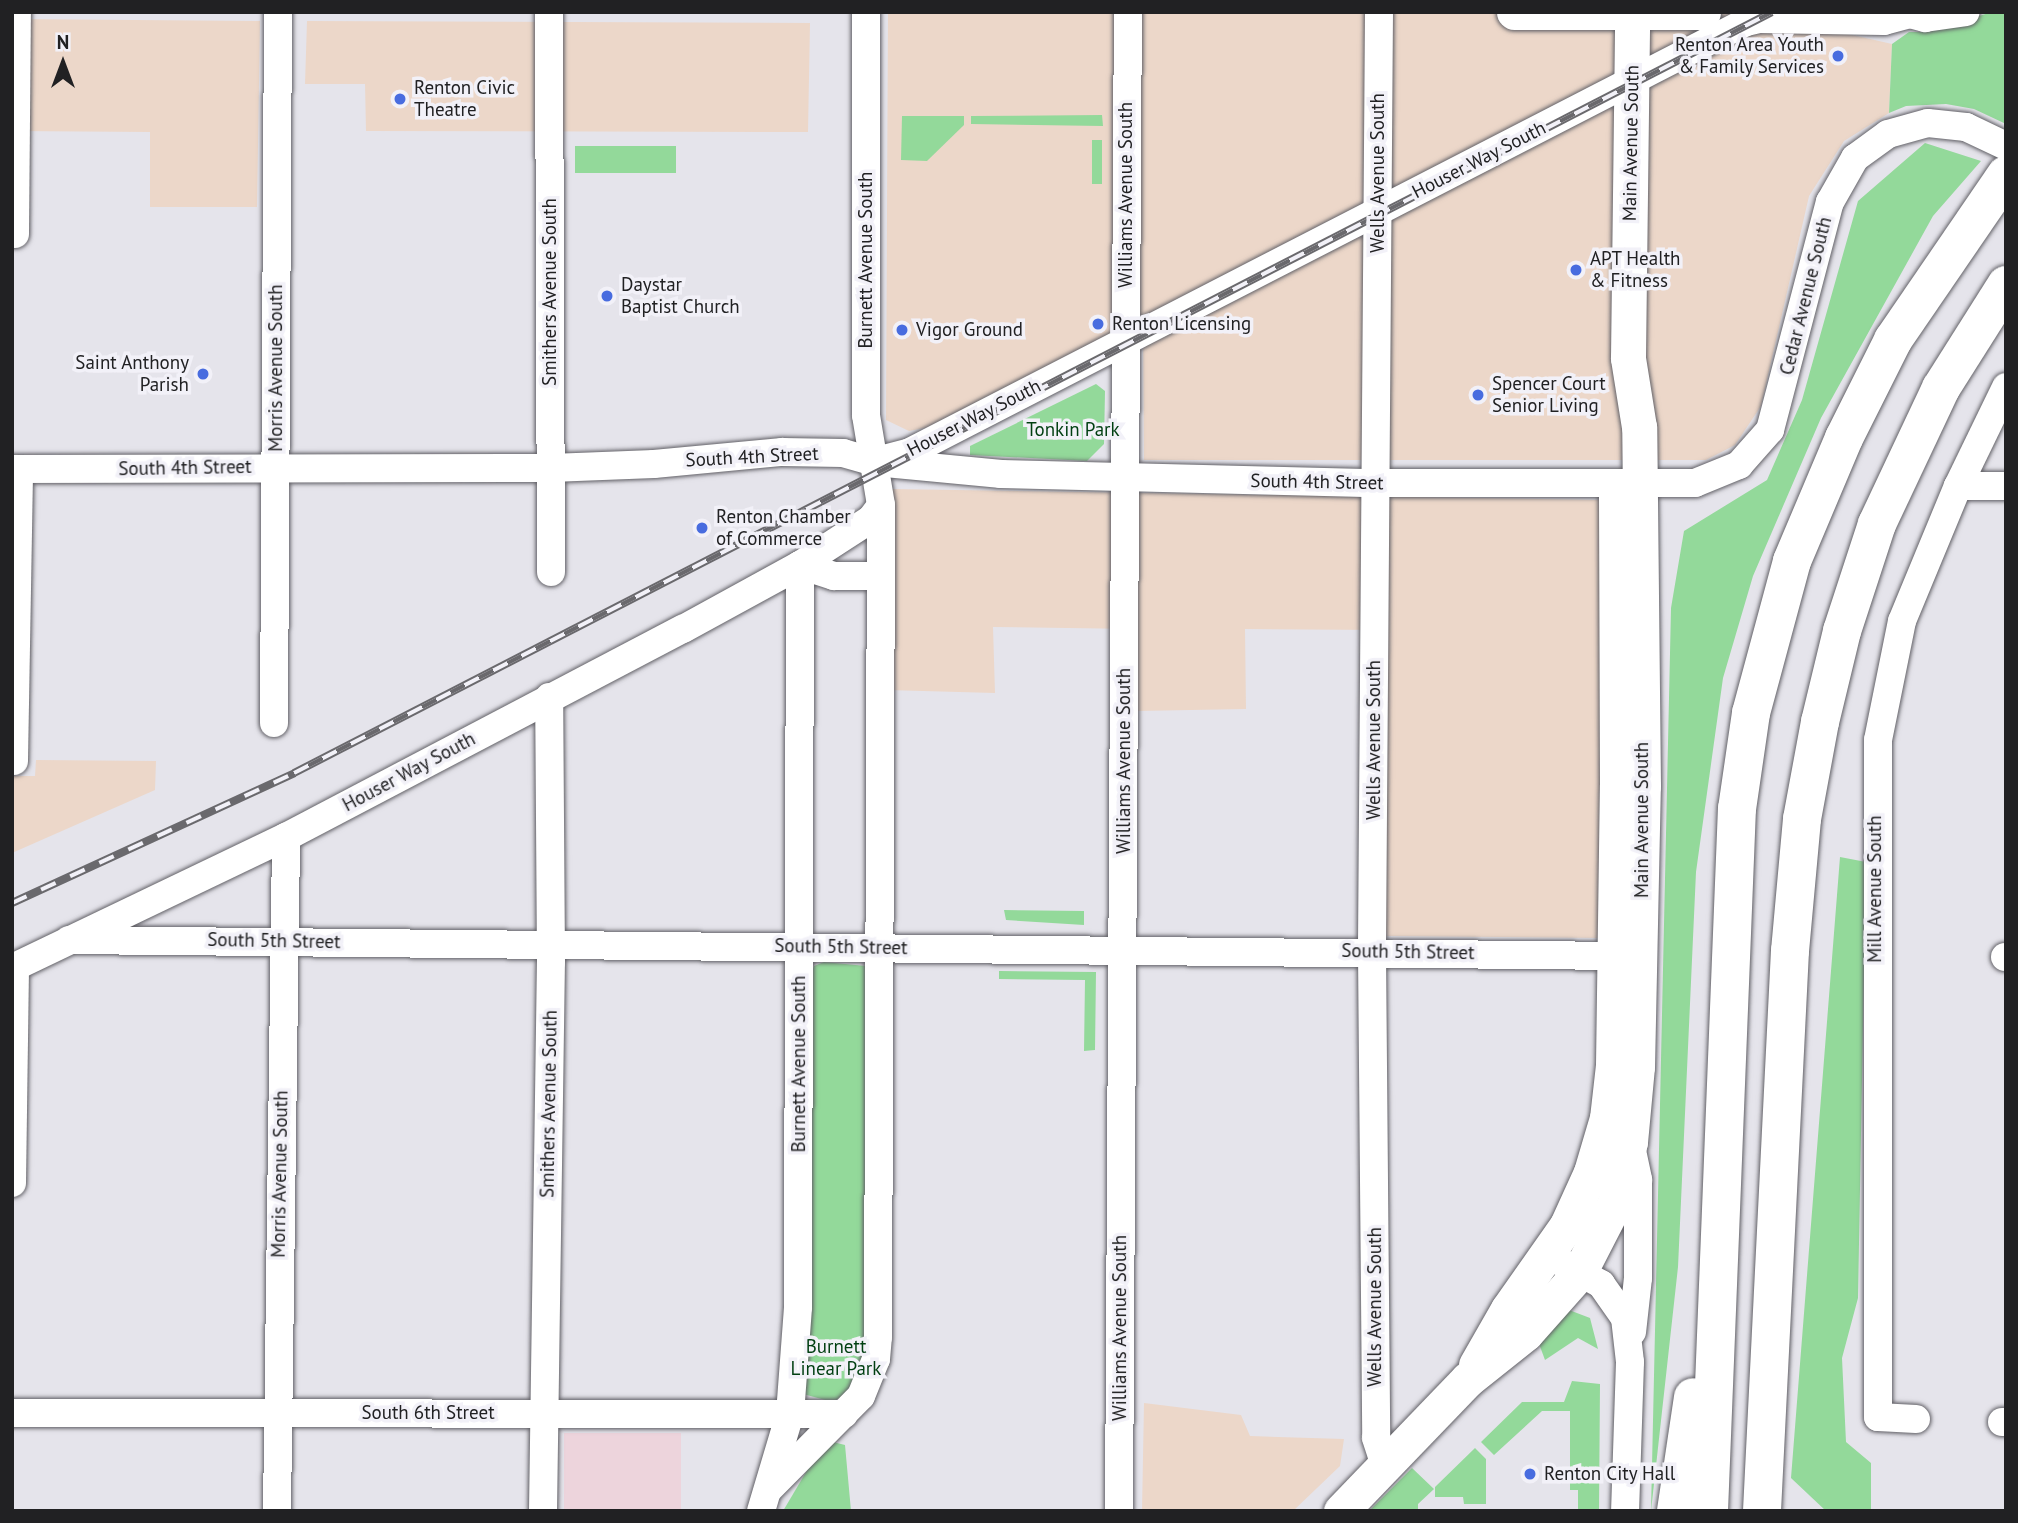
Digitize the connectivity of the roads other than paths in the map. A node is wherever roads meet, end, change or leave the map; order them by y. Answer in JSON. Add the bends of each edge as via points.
{"nodes":[{"id":1,"x":17,"y":12,"type":"edge"},
{"id":2,"x":278,"y":12,"type":"edge"},
{"id":3,"x":549,"y":12,"type":"edge"},
{"id":4,"x":866,"y":12,"type":"edge"},
{"id":5,"x":1128,"y":12,"type":"edge"},
{"id":6,"x":1379,"y":12,"type":"edge"},
{"id":7,"x":1514,"y":12,"type":"edge"},
{"id":8,"x":1703,"y":12,"type":"edge"},
{"id":9,"x":1965,"y":12,"type":"edge"},
{"id":10,"x":1632,"y":13,"type":"edge"},
{"id":11,"x":1910,"y":13,"type":"edge"},
{"id":12,"x":1632,"y":82,"type":"junction"},
{"id":13,"x":2005,"y":155,"type":"edge"},
{"id":14,"x":1377,"y":212,"type":"junction"},
{"id":15,"x":15,"y":234,"type":"dead end"},
{"id":16,"x":2006,"y":285,"type":"edge"},
{"id":17,"x":1124,"y":342,"type":"junction"},
{"id":18,"x":2006,"y":387,"type":"edge"},
{"id":19,"x":875,"y":462,"type":"junction"},
{"id":20,"x":276,"y":467,"type":"junction"},
{"id":21,"x":551,"y":468,"type":"junction"},
{"id":22,"x":15,"y":469,"type":"edge"},
{"id":23,"x":1126,"y":476,"type":"junction"},
{"id":24,"x":1375,"y":483,"type":"junction"},
{"id":25,"x":1627,"y":484,"type":"junction"},
{"id":26,"x":1958,"y":486,"type":"junction"},
{"id":27,"x":2006,"y":486,"type":"edge"},
{"id":28,"x":880,"y":507,"type":"junction"},
{"id":29,"x":800,"y":565,"type":"junction"},
{"id":30,"x":551,"y":572,"type":"dead end"},
{"id":31,"x":880,"y":576,"type":"junction"},
{"id":32,"x":548,"y":697,"type":"junction"},
{"id":33,"x":274,"y":723,"type":"dead end"},
{"id":34,"x":14,"y":761,"type":"edge"},
{"id":35,"x":286,"y":837,"type":"junction"},
{"id":36,"x":69,"y":940,"type":"junction"},
{"id":37,"x":282,"y":941,"type":"junction"},
{"id":38,"x":551,"y":944,"type":"junction"},
{"id":39,"x":799,"y":946,"type":"junction"},
{"id":40,"x":878,"y":947,"type":"junction"},
{"id":41,"x":1123,"y":950,"type":"junction"},
{"id":42,"x":1372,"y":952,"type":"junction"},
{"id":43,"x":1614,"y":956,"type":"junction"},
{"id":44,"x":13,"y":967,"type":"edge"},
{"id":45,"x":1630,"y":1142,"type":"junction"},
{"id":46,"x":12,"y":1183,"type":"edge"},
{"id":47,"x":1717,"y":1254,"type":"junction"},
{"id":48,"x":1549,"y":1256,"type":"junction"},
{"id":49,"x":1579,"y":1273,"type":"junction"},
{"id":50,"x":1630,"y":1349,"type":"junction"},
{"id":51,"x":1467,"y":1380,"type":"junction"},
{"id":52,"x":12,"y":1413,"type":"edge"},
{"id":53,"x":277,"y":1413,"type":"junction"},
{"id":54,"x":544,"y":1414,"type":"junction"},
{"id":55,"x":790,"y":1414,"type":"junction"},
{"id":56,"x":844,"y":1414,"type":"junction"},
{"id":57,"x":1916,"y":1419,"type":"dead end"},
{"id":58,"x":1385,"y":1466,"type":"junction"},
{"id":59,"x":765,"y":1500,"type":"edge"},
{"id":60,"x":277,"y":1511,"type":"edge"},
{"id":61,"x":543,"y":1511,"type":"edge"},
{"id":62,"x":1118,"y":1511,"type":"edge"},
{"id":63,"x":1341,"y":1511,"type":"edge"},
{"id":64,"x":1625,"y":1511,"type":"edge"},
{"id":65,"x":1676,"y":1511,"type":"edge"},
{"id":66,"x":1709,"y":1511,"type":"edge"},
{"id":67,"x":1762,"y":1511,"type":"edge"}],
"edges":[{"from":1,"to":15,"type":"street"},
{"from":2,"to":20,"type":"street","name":"Morris Avenue South"},
{"from":3,"to":21,"type":"street","name":"Smithers Avenue South"},
{"from":4,"to":19,"type":"street","name":"Burnett Avenue South","via":[[866,415]]},
{"from":5,"to":17,"type":"street","name":"Williams Avenue South"},
{"from":6,"to":14,"type":"street","name":"Wells Avenue South"},
{"from":7,"to":10,"type":"main road"},
{"from":8,"to":10,"type":"main road"},
{"from":9,"to":11,"type":"street","name":"Houser Way South","via":[[1925,18]]},
{"from":10,"to":12,"type":"main road","name":"Main Avenue South"},
{"from":11,"to":12,"type":"street","name":"Houser Way South","via":[[1884,21],[1759,19]]},
{"from":12,"to":14,"type":"street","name":"Houser Way South"},
{"from":12,"to":25,"type":"main road","name":"Main Avenue South","via":[[1628,358],[1616,407]]},
{"from":13,"to":25,"type":"street","name":"Cedar Avenue South","via":[[1966,127],[1928,123],[1888,134],[1855,158],[1830,202],[1776,417],[1762,443],[1738,465],[1710,480]]},
{"from":13,"to":47,"type":"highway","via":[[1892,340],[1823,483],[1792,561],[1742,767]]},
{"from":14,"to":17,"type":"street","name":"Houser Way South"},
{"from":14,"to":24,"type":"street","name":"Wells Avenue South"},
{"from":16,"to":67,"type":"highway","via":[[1941,388],[1877,524],[1842,631],[1820,722],[1802,819],[1790,951]]},
{"from":17,"to":19,"type":"street","name":"Houser Way South","via":[[910,452]]},
{"from":17,"to":23,"type":"street","name":"Williams Avenue South"},
{"from":18,"to":26,"type":"street","name":"Mill Avenue South"},
{"from":19,"to":21,"type":"street","name":"South 4th Street","via":[[843,453],[782,452]]},
{"from":19,"to":23,"type":"street","name":"South 4th Street","via":[[1001,474]]},
{"from":19,"to":28,"type":"street","name":"Burnett Avenue South"},
{"from":20,"to":21,"type":"street","name":"South 4th Street"},
{"from":20,"to":22,"type":"street","name":"South 4th Street"},
{"from":20,"to":33,"type":"street","name":"Morris Avenue South"},
{"from":21,"to":30,"type":"street","name":"Smithers Avenue South"},
{"from":22,"to":34,"type":"street"},
{"from":23,"to":24,"type":"street","name":"South 4th Street"},
{"from":23,"to":41,"type":"street","name":"Williams Avenue South"},
{"from":24,"to":25,"type":"street","name":"South 4th Street"},
{"from":24,"to":42,"type":"street","name":"Wells Avenue South"},
{"from":25,"to":43,"type":"main road","name":"Main Avenue South"},
{"from":25,"to":45,"type":"main road","name":"Main Avenue South","via":[[1643,786],[1637,1054]]},
{"from":26,"to":27,"type":"street"},
{"from":26,"to":57,"type":"street","name":"Mill Avenue South","via":[[1902,621],[1878,740],[1878,1417]]},
{"from":28,"to":29,"type":"street","via":[[871,519]]},
{"from":28,"to":31,"type":"street","name":"Burnett Avenue South"},
{"from":29,"to":31,"type":"street","via":[[834,576]]},
{"from":29,"to":32,"type":"street","name":"Houser Way South"},
{"from":29,"to":39,"type":"street","name":"Burnett Avenue South"},
{"from":31,"to":40,"type":"street","name":"Burnett Avenue South"},
{"from":32,"to":35,"type":"street","name":"Houser Way South"},
{"from":32,"to":38,"type":"street","name":"Smithers Avenue South"},
{"from":35,"to":36,"type":"street","name":"Houser Way South"},
{"from":35,"to":37,"type":"street","name":"Morris Avenue South"},
{"from":36,"to":37,"type":"street","name":"South 5th Street"},
{"from":36,"to":44,"type":"street","name":"Houser Way South"},
{"from":37,"to":38,"type":"street","name":"South 5th Street"},
{"from":37,"to":53,"type":"street","name":"Morris Avenue South"},
{"from":38,"to":39,"type":"street","name":"South 5th Street"},
{"from":38,"to":54,"type":"street","name":"Smithers Avenue South"},
{"from":39,"to":40,"type":"street","name":"South 5th Street"},
{"from":39,"to":55,"type":"street","name":"Burnett Avenue South","via":[[798,1307]]},
{"from":40,"to":41,"type":"street","name":"South 5th Street"},
{"from":40,"to":56,"type":"street","name":"Burnett Avenue South","via":[[876,1359],[861,1396]]},
{"from":41,"to":42,"type":"street","name":"South 5th Street"},
{"from":41,"to":62,"type":"street","name":"Williams Avenue South"},
{"from":42,"to":43,"type":"street","name":"South 5th Street"},
{"from":42,"to":58,"type":"street","name":"Wells Avenue South","via":[[1376,1438]]},
{"from":43,"to":48,"type":"main road","name":"Main Avenue South","via":[[1607,1118],[1591,1172]]},
{"from":44,"to":46,"type":"street"},
{"from":45,"to":49,"type":"main road","name":"Main Avenue South","via":[[1615,1203]]},
{"from":45,"to":50,"type":"street","via":[[1638,1180],[1638,1278]]},
{"from":47,"to":65,"type":"highway"},
{"from":47,"to":66,"type":"highway"},
{"from":48,"to":49,"type":"street"},
{"from":48,"to":51,"type":"main road","name":"Main Avenue South","via":[[1508,1309]]},
{"from":49,"to":50,"type":"street","via":[[1601,1284],[1618,1304]]},
{"from":49,"to":51,"type":"main road","name":"Main Avenue South","via":[[1526,1333]]},
{"from":50,"to":64,"type":"street"},
{"from":51,"to":58,"type":"main road"},
{"from":52,"to":53,"type":"street","name":"South 6th Street"},
{"from":53,"to":54,"type":"street","name":"South 6th Street"},
{"from":53,"to":60,"type":"street","name":"Morris Avenue South"},
{"from":54,"to":55,"type":"street","name":"South 6th Street"},
{"from":54,"to":61,"type":"street","name":"Smithers Avenue South"},
{"from":55,"to":56,"type":"street","name":"South 6th Street"},
{"from":55,"to":59,"type":"street","name":"Burnett Avenue South"},
{"from":56,"to":59,"type":"street","name":"Burnett Avenue South"},
{"from":58,"to":63,"type":"main road"}]}
